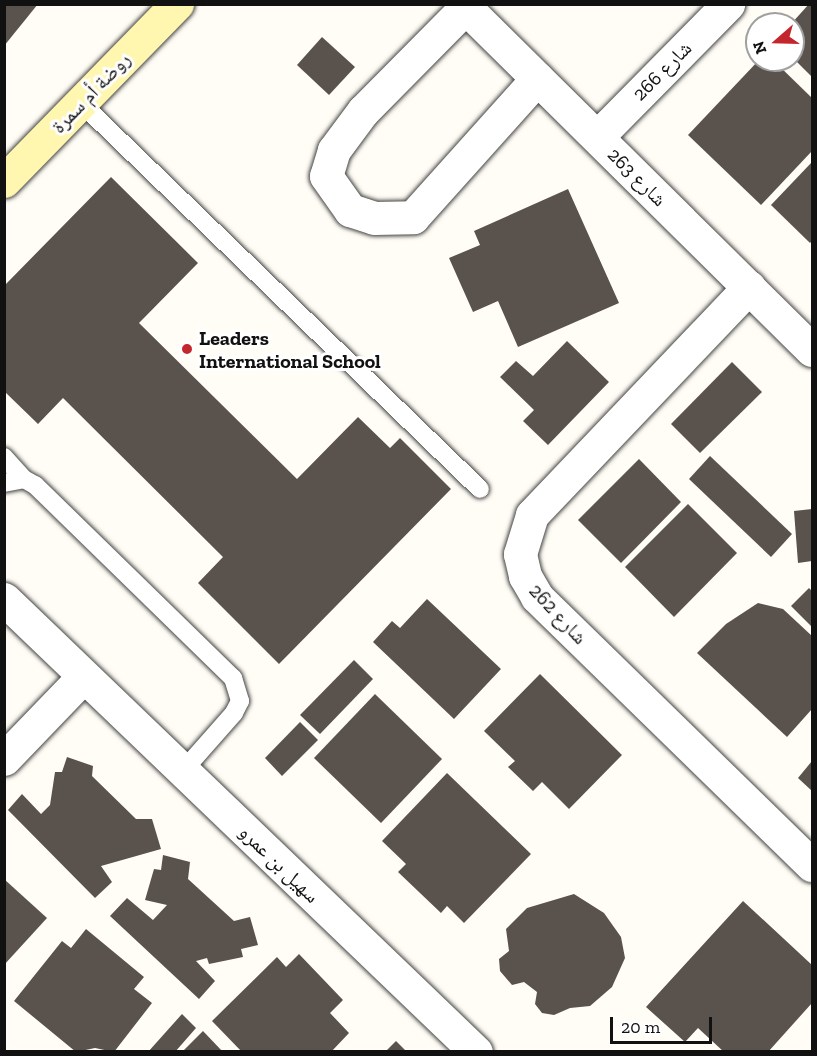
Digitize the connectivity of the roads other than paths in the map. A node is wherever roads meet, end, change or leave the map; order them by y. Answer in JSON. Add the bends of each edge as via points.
{"nodes":[{"id":1,"x":177,"y":4,"type":"edge"},
{"id":2,"x":728,"y":4,"type":"edge"},
{"id":3,"x":464,"y":6,"type":"edge"},
{"id":4,"x":537,"y":79,"type":"junction"},
{"id":5,"x":81,"y":103,"type":"junction"},
{"id":6,"x":597,"y":137,"type":"junction"},
{"id":7,"x":4,"y":181,"type":"edge"},
{"id":8,"x":749,"y":287,"type":"junction"},
{"id":9,"x":813,"y":350,"type":"edge"},
{"id":10,"x":4,"y":457,"type":"edge"},
{"id":11,"x":24,"y":479,"type":"junction"},
{"id":12,"x":4,"y":483,"type":"edge"},
{"id":13,"x":480,"y":489,"type":"dead end"},
{"id":14,"x":4,"y":599,"type":"edge"},
{"id":15,"x":83,"y":677,"type":"junction"},
{"id":16,"x":4,"y":759,"type":"edge"},
{"id":17,"x":182,"y":772,"type":"junction"},
{"id":18,"x":813,"y":865,"type":"edge"},
{"id":19,"x":476,"y":1052,"type":"edge"}],
"edges":[{"from":1,"to":5,"type":"street","name":"روضة أم سمرة"},
{"from":2,"to":6,"type":"street","name":"شارع 266"},
{"from":3,"to":4,"type":"street","name":"شارع 263"},
{"from":3,"to":4,"type":"street","via":[[363,111],[334,150],[326,176],[350,210],[374,218],[413,217]]},
{"from":4,"to":6,"type":"street","name":"شارع 263"},
{"from":5,"to":7,"type":"street","name":"روضة أم سمرة"},
{"from":5,"to":13,"type":"lane"},
{"from":6,"to":8,"type":"street","name":"شارع 263"},
{"from":8,"to":9,"type":"street","name":"شارع 263"},
{"from":8,"to":18,"type":"street","name":"شارع 262","via":[[532,515],[520,554],[525,576],[537,597]]},
{"from":10,"to":11,"type":"lane"},
{"from":11,"to":12,"type":"lane"},
{"from":11,"to":17,"type":"lane","via":[[239,688],[240,701],[234,713]]},
{"from":14,"to":15,"type":"street","name":"سهيل بن عمرو"},
{"from":15,"to":16,"type":"street"},
{"from":15,"to":17,"type":"street","name":"سهيل بن عمرو"},
{"from":17,"to":19,"type":"street","name":"سهيل بن عمرو"}]}
